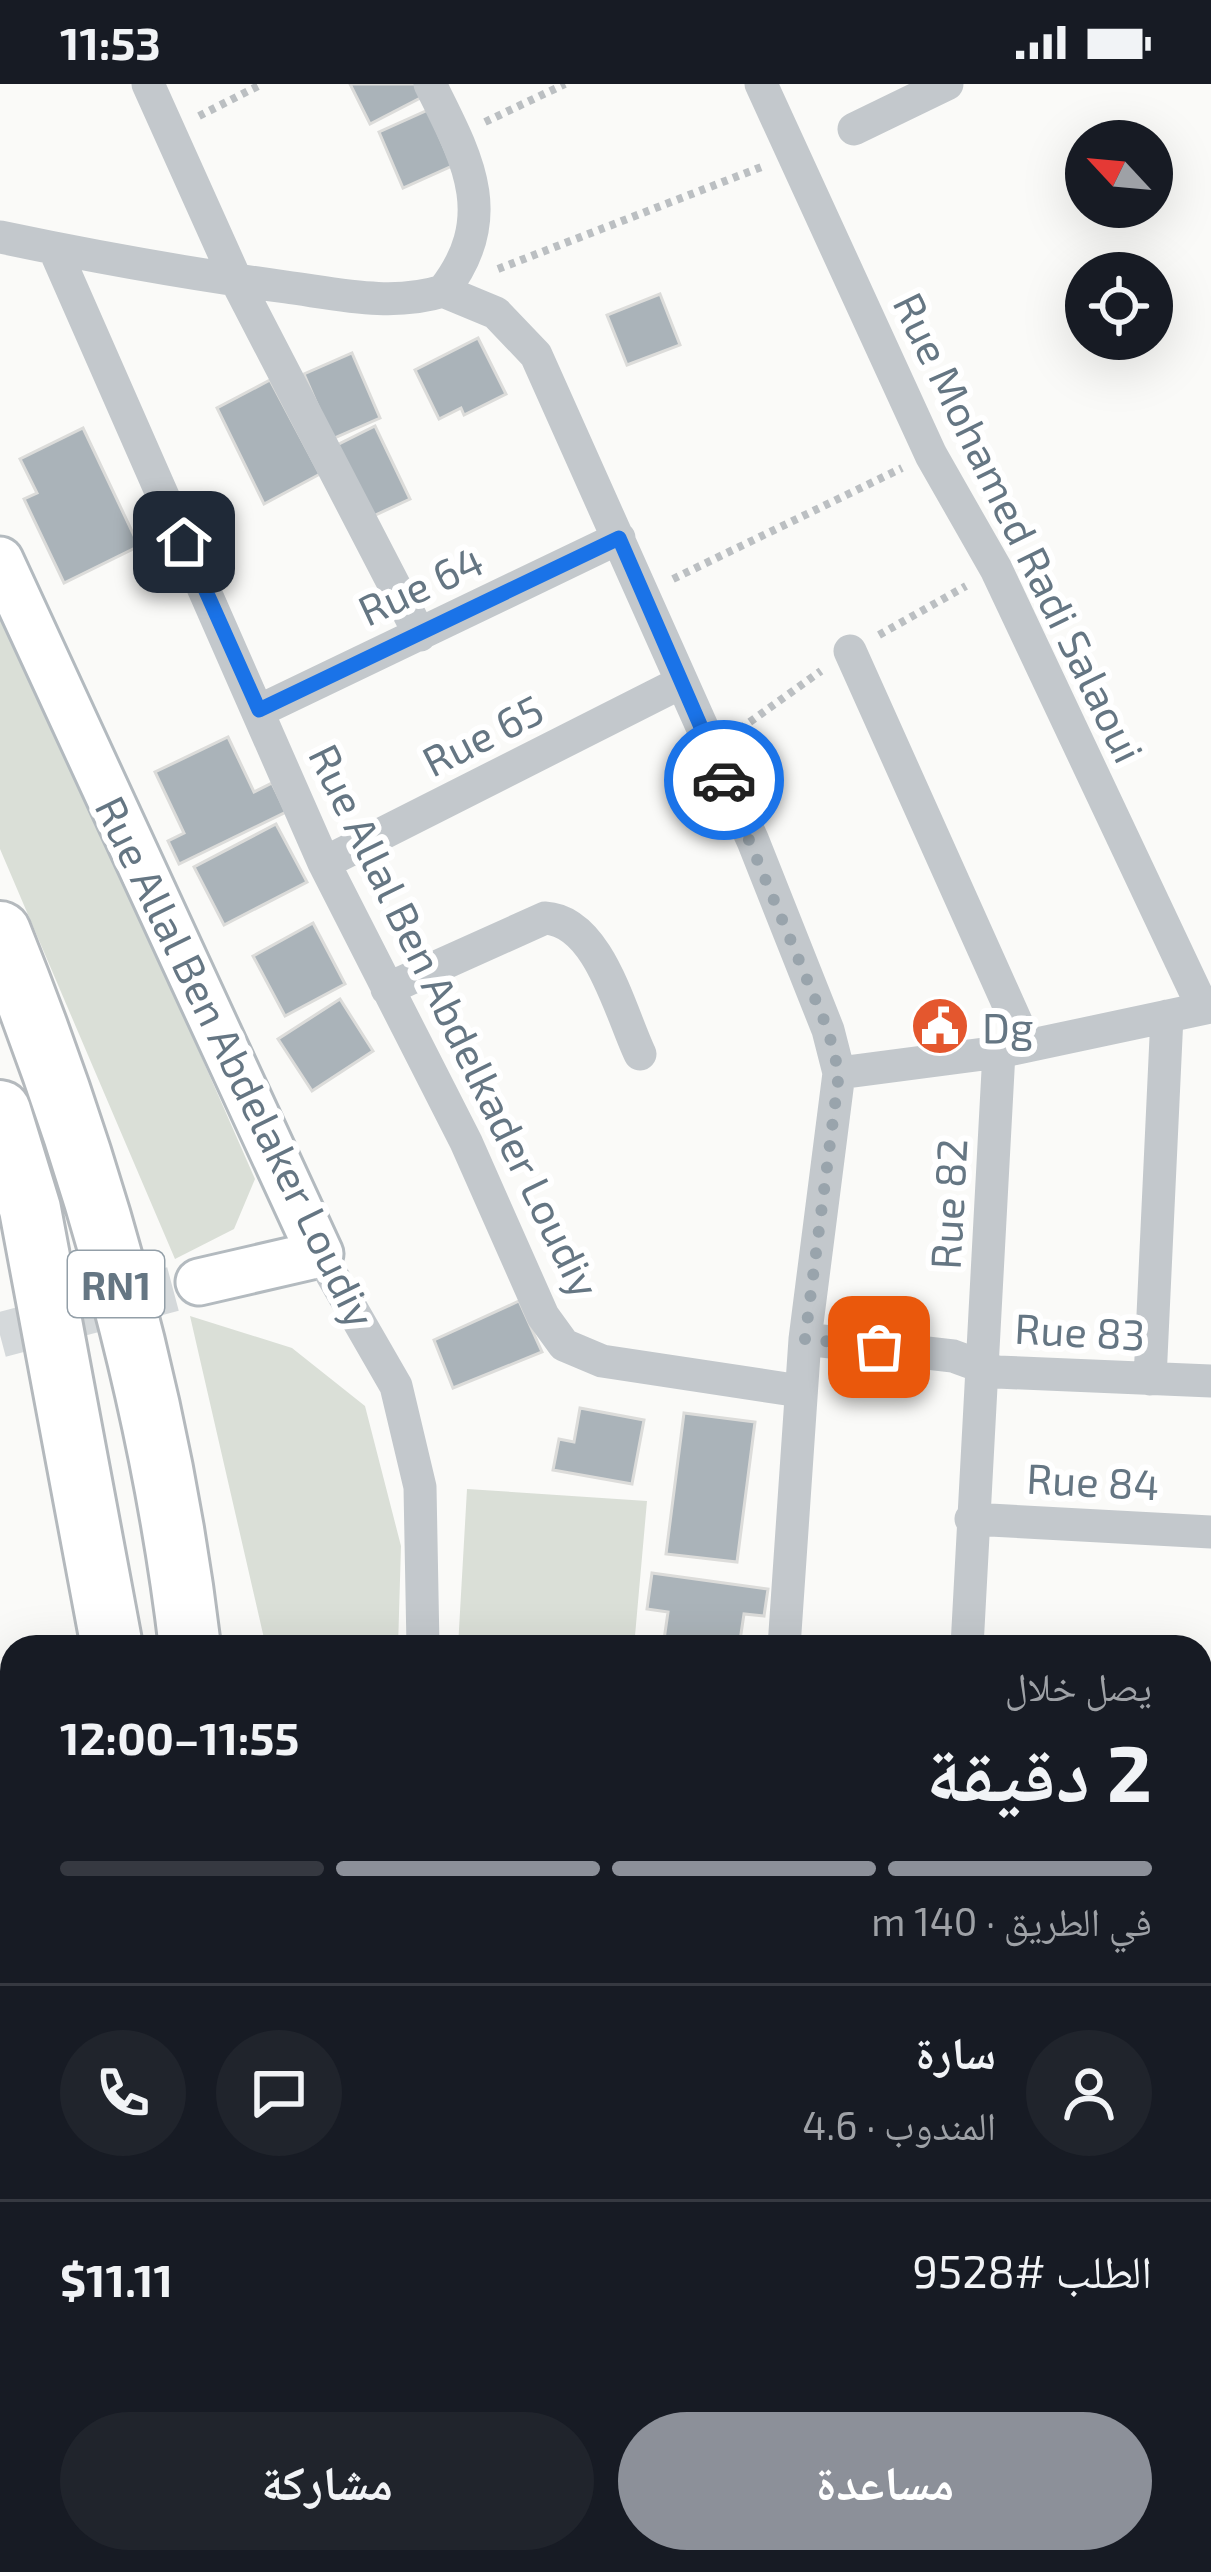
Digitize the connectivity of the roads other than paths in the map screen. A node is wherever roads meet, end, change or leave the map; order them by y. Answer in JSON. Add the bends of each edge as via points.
{"nodes":[{"id":1,"x":148,"y":84,"type":"edge"},
{"id":2,"x":430,"y":84,"type":"edge"},
{"id":3,"x":761,"y":84,"type":"edge"},
{"id":4,"x":946,"y":84,"type":"edge"},
{"id":5,"x":854,"y":129,"type":"dead end"},
{"id":6,"x":0,"y":237,"type":"edge"},
{"id":7,"x":54,"y":248,"type":"junction"},
{"id":8,"x":236,"y":280,"type":"junction"},
{"id":9,"x":443,"y":291,"type":"junction"},
{"id":10,"x":619,"y":538,"type":"junction"},
{"id":11,"x":0,"y":560,"type":"edge"},
{"id":12,"x":420,"y":635,"type":"junction"},
{"id":13,"x":850,"y":651,"type":"dead end"},
{"id":14,"x":680,"y":683,"type":"junction"},
{"id":15,"x":259,"y":710,"type":"junction"},
{"id":16,"x":324,"y":863,"type":"junction"},
{"id":17,"x":0,"y":932,"type":"edge"},
{"id":18,"x":387,"y":989,"type":"junction"},
{"id":19,"x":1207,"y":1008,"type":"edge"},
{"id":20,"x":1167,"y":1016,"type":"junction"},
{"id":21,"x":1013,"y":1049,"type":"junction"},
{"id":22,"x":640,"y":1054,"type":"dead end"},
{"id":23,"x":839,"y":1073,"type":"junction"},
{"id":24,"x":0,"y":1112,"type":"edge"},
{"id":25,"x":320,"y":1254,"type":"junction"},
{"id":26,"x":200,"y":1282,"type":"tunnel mouth"},
{"id":27,"x":805,"y":1339,"type":"junction"},
{"id":28,"x":985,"y":1368,"type":"junction"},
{"id":29,"x":1150,"y":1379,"type":"junction"},
{"id":30,"x":1211,"y":1381,"type":"edge"},
{"id":31,"x":800,"y":1390,"type":"junction"},
{"id":32,"x":971,"y":1519,"type":"junction"},
{"id":33,"x":1211,"y":1532,"type":"edge"},
{"id":34,"x":110,"y":1635,"type":"edge"},
{"id":35,"x":189,"y":1635,"type":"edge"},
{"id":36,"x":423,"y":1635,"type":"edge"},
{"id":37,"x":785,"y":1635,"type":"edge"},
{"id":38,"x":967,"y":1635,"type":"edge"}],
"edges":[{"from":1,"to":8,"type":"street"},
{"from":2,"to":9,"type":"street","via":[[476,202],[467,253]]},
{"from":3,"to":19,"type":"street","name":"Rue Mohamed Radi Salaoui","via":[[931,454],[996,569]]},
{"from":4,"to":5,"type":"street"},
{"from":6,"to":7,"type":"street"},
{"from":7,"to":8,"type":"street"},
{"from":7,"to":15,"type":"street","name":"Rue Allal Ben Abdelkader Loudiy"},
{"from":8,"to":9,"type":"street","via":[[383,299]]},
{"from":8,"to":12,"type":"street"},
{"from":9,"to":10,"type":"street","via":[[496,313],[536,355]]},
{"from":10,"to":12,"type":"street","name":"Rue 64"},
{"from":10,"to":14,"type":"street"},
{"from":11,"to":25,"type":"street","name":"Rue Allal Ben Abdelaker Loudiy"},
{"from":12,"to":15,"type":"street","name":"Rue 64"},
{"from":13,"to":21,"type":"street"},
{"from":14,"to":16,"type":"street","name":"Rue 65"},
{"from":14,"to":23,"type":"street","via":[[753,841]]},
{"from":15,"to":16,"type":"street","name":"Rue Allal Ben Abdelkader Loudiy"},
{"from":16,"to":18,"type":"street","name":"Rue Allal Ben Abdelkader Loudiy"},
{"from":17,"to":35,"type":"highway","number":"RN1","via":[[67,1100],[89,1180],[177,1538]]},
{"from":18,"to":22,"type":"street","via":[[545,918],[562,919],[584,934]]},
{"from":18,"to":31,"type":"street","name":"Rue Allal Ben Abdelkader Loudiy","via":[[564,1345],[638,1369]]},
{"from":19,"to":20,"type":"street"},
{"from":20,"to":21,"type":"street"},
{"from":20,"to":29,"type":"street"},
{"from":21,"to":23,"type":"street"},
{"from":21,"to":28,"type":"street","name":"Rue 82"},
{"from":23,"to":27,"type":"street"},
{"from":24,"to":34,"type":"highway","number":"RN1","via":[[30,1209]]},
{"from":25,"to":26,"type":"street"},
{"from":25,"to":36,"type":"street","name":"Rue Allal Ben Abdelaker Loudiy","via":[[396,1386],[420,1487]]},
{"from":27,"to":28,"type":"street","name":"Rue 83","via":[[953,1356]]},
{"from":27,"to":31,"type":"street"},
{"from":28,"to":29,"type":"street","name":"Rue 83"},
{"from":28,"to":32,"type":"street","name":"Rue 82"},
{"from":29,"to":30,"type":"street","name":"Rue 83"},
{"from":31,"to":37,"type":"street"},
{"from":32,"to":33,"type":"street","name":"Rue 84"},
{"from":32,"to":38,"type":"street","name":"Rue 82"}]}
